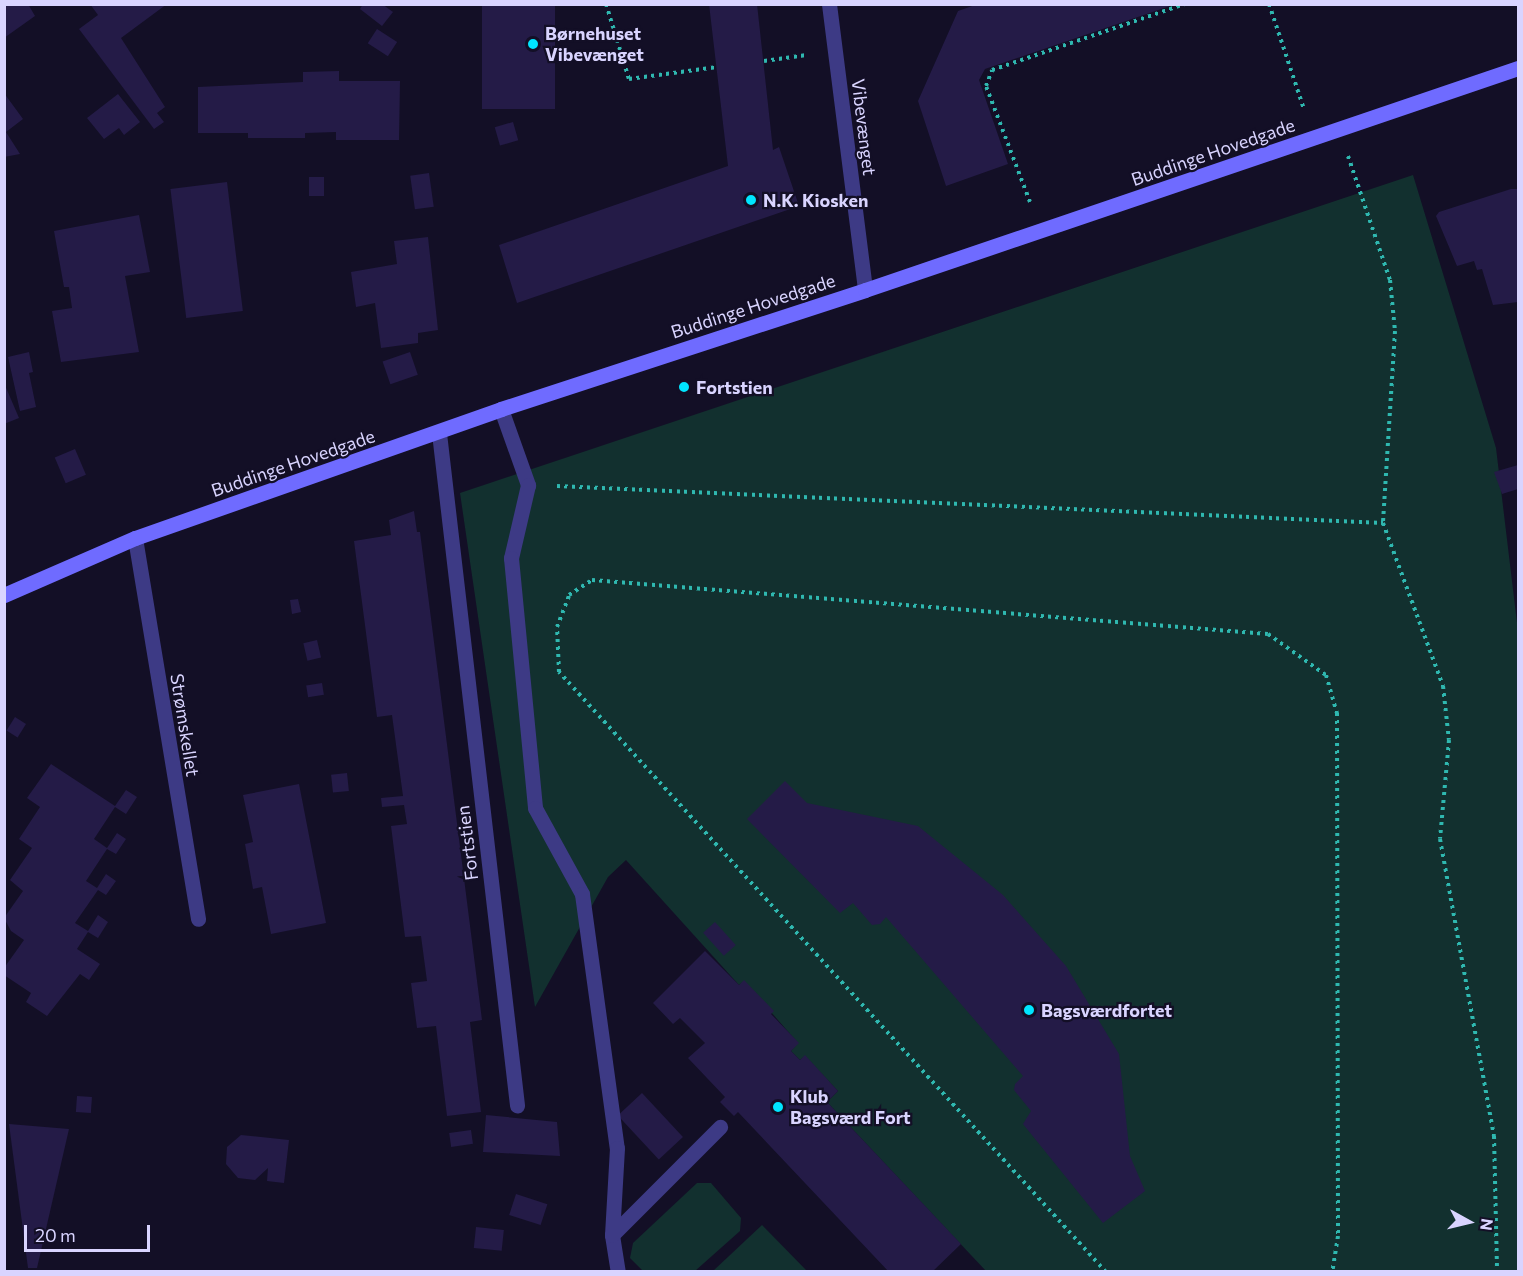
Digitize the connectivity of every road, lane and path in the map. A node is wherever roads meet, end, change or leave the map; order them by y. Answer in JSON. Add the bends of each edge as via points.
{"nodes":[{"id":1,"x":606,"y":4,"type":"edge"},
{"id":2,"x":829,"y":4,"type":"edge"},
{"id":3,"x":1185,"y":4,"type":"edge"},
{"id":4,"x":1269,"y":4,"type":"edge"},
{"id":5,"x":835,"y":51,"type":"junction"},
{"id":6,"x":764,"y":61,"type":"dead end"},
{"id":7,"x":717,"y":67,"type":"dead end"},
{"id":8,"x":1518,"y":68,"type":"edge"},
{"id":9,"x":1339,"y":130,"type":"junction"},
{"id":10,"x":1314,"y":138,"type":"junction"},
{"id":11,"x":1040,"y":231,"type":"junction"},
{"id":12,"x":865,"y":290,"type":"junction"},
{"id":13,"x":501,"y":409,"type":"junction"},
{"id":14,"x":439,"y":433,"type":"junction"},
{"id":15,"x":528,"y":485,"type":"junction"},
{"id":16,"x":1383,"y":523,"type":"junction"},
{"id":17,"x":135,"y":538,"type":"junction"},
{"id":18,"x":4,"y":595,"type":"edge"},
{"id":19,"x":198,"y":919,"type":"dead end"},
{"id":20,"x":517,"y":1105,"type":"dead end"},
{"id":21,"x":720,"y":1127,"type":"dead end"},
{"id":22,"x":612,"y":1235,"type":"junction"},
{"id":23,"x":618,"y":1272,"type":"edge"},
{"id":24,"x":1106,"y":1272,"type":"edge"},
{"id":25,"x":1332,"y":1272,"type":"edge"},
{"id":26,"x":1497,"y":1272,"type":"edge"}],
"edges":[{"from":1,"to":7,"type":"path","via":[[629,79]]},
{"from":2,"to":5,"type":"street","name":"Vibevænget"},
{"from":3,"to":11,"type":"path","via":[[992,70],[986,86]]},
{"from":4,"to":10,"type":"path"},
{"from":5,"to":6,"type":"path"},
{"from":5,"to":12,"type":"street","name":"Vibevænget"},
{"from":8,"to":9,"type":"street","name":"Buddinge Hovedgade"},
{"from":9,"to":10,"type":"street","name":"Buddinge Hovedgade"},
{"from":9,"to":16,"type":"path","via":[[1390,280],[1395,331]]},
{"from":10,"to":11,"type":"street","name":"Buddinge Hovedgade"},
{"from":11,"to":12,"type":"street","name":"Buddinge Hovedgade"},
{"from":12,"to":13,"type":"street","name":"Buddinge Hovedgade"},
{"from":13,"to":14,"type":"street","name":"Buddinge Hovedgade"},
{"from":13,"to":15,"type":"street"},
{"from":14,"to":17,"type":"street","name":"Buddinge Hovedgade"},
{"from":14,"to":20,"type":"street","name":"Fortstien"},
{"from":15,"to":16,"type":"path"},
{"from":15,"to":22,"type":"street","via":[[511,558],[535,808],[582,894],[616,1148]]},
{"from":16,"to":26,"type":"path","via":[[1443,686],[1449,740],[1440,838],[1494,1136]]},
{"from":17,"to":18,"type":"street","name":"Buddinge Hovedgade"},
{"from":17,"to":19,"type":"street","name":"Strømskellet"},
{"from":21,"to":22,"type":"street"},
{"from":22,"to":23,"type":"street"},
{"from":24,"to":25,"type":"path","via":[[560,672],[557,627],[569,595],[592,580],[1268,634],[1326,675],[1337,713],[1338,1236]]}]}
